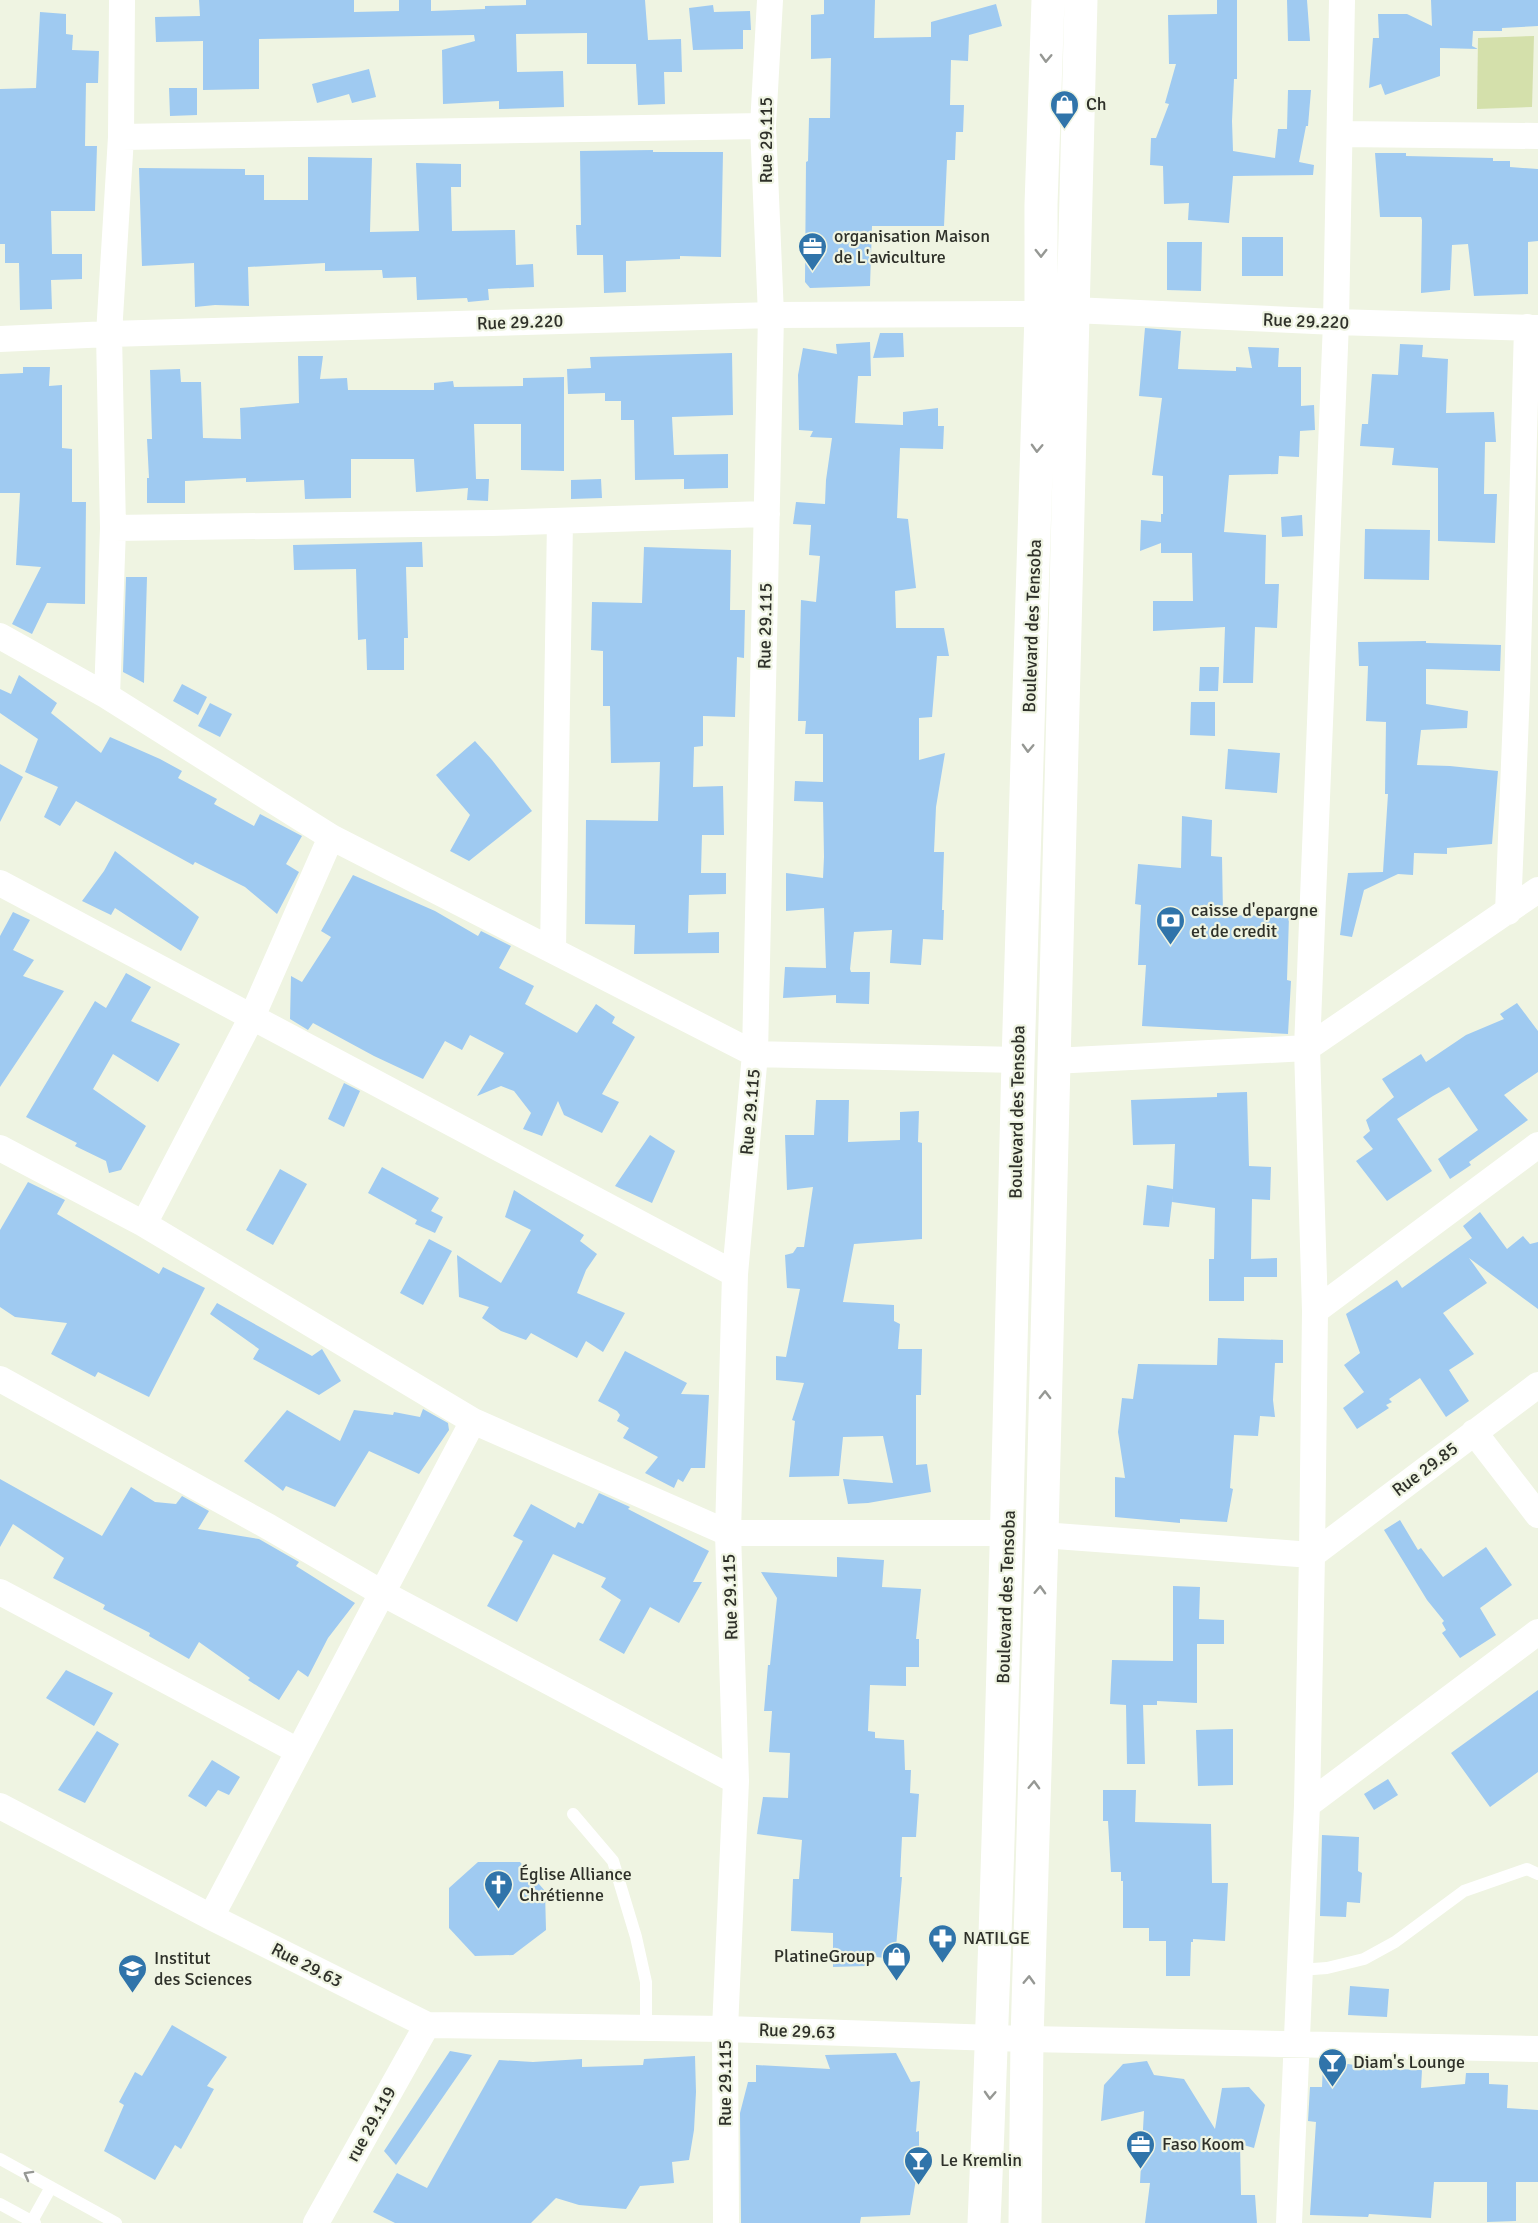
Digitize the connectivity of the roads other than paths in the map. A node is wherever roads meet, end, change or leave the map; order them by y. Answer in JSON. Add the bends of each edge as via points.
{"nodes":[{"id":1,"x":122,"y":0,"type":"edge"},
{"id":2,"x":770,"y":0,"type":"edge"},
{"id":3,"x":1048,"y":0,"type":"edge"},
{"id":4,"x":1081,"y":0,"type":"edge"},
{"id":5,"x":1342,"y":0,"type":"edge"},
{"id":6,"x":763,"y":126,"type":"junction"},
{"id":7,"x":1341,"y":134,"type":"junction"},
{"id":8,"x":121,"y":136,"type":"junction"},
{"id":9,"x":1538,"y":136,"type":"edge"},
{"id":10,"x":1073,"y":310,"type":"junction"},
{"id":11,"x":1041,"y":314,"type":"junction"},
{"id":12,"x":771,"y":315,"type":"junction"},
{"id":13,"x":1336,"y":322,"type":"junction"},
{"id":14,"x":1532,"y":327,"type":"edge"},
{"id":15,"x":109,"y":334,"type":"junction"},
{"id":16,"x":0,"y":339,"type":"edge"},
{"id":17,"x":767,"y":514,"type":"junction"},
{"id":18,"x":560,"y":521,"type":"junction"},
{"id":19,"x":113,"y":528,"type":"junction"},
{"id":20,"x":0,"y":636,"type":"edge"},
{"id":21,"x":107,"y":696,"type":"junction"},
{"id":22,"x":331,"y":837,"type":"junction"},
{"id":23,"x":0,"y":883,"type":"edge"},
{"id":24,"x":1538,"y":890,"type":"edge"},
{"id":25,"x":1508,"y":912,"type":"junction"},
{"id":26,"x":553,"y":950,"type":"junction"},
{"id":27,"x":252,"y":1017,"type":"junction"},
{"id":28,"x":1307,"y":1048,"type":"junction"},
{"id":29,"x":755,"y":1054,"type":"junction"},
{"id":30,"x":1018,"y":1060,"type":"junction"},
{"id":31,"x":1053,"y":1061,"type":"junction"},
{"id":32,"x":1538,"y":1145,"type":"edge"},
{"id":33,"x":0,"y":1148,"type":"edge"},
{"id":34,"x":144,"y":1224,"type":"junction"},
{"id":35,"x":735,"y":1274,"type":"junction"},
{"id":36,"x":1315,"y":1311,"type":"junction"},
{"id":37,"x":0,"y":1379,"type":"edge"},
{"id":38,"x":1538,"y":1385,"type":"edge"},
{"id":39,"x":473,"y":1421,"type":"junction"},
{"id":40,"x":1474,"y":1432,"type":"junction"},
{"id":41,"x":1538,"y":1515,"type":"edge"},
{"id":42,"x":728,"y":1533,"type":"junction"},
{"id":43,"x":1008,"y":1533,"type":"junction"},
{"id":44,"x":1042,"y":1535,"type":"junction"},
{"id":45,"x":1312,"y":1555,"type":"junction"},
{"id":46,"x":0,"y":1592,"type":"edge"},
{"id":47,"x":382,"y":1593,"type":"junction"},
{"id":48,"x":1538,"y":1632,"type":"edge"},
{"id":49,"x":298,"y":1751,"type":"junction"},
{"id":50,"x":736,"y":1781,"type":"junction"},
{"id":51,"x":1307,"y":1805,"type":"junction"},
{"id":52,"x":0,"y":1806,"type":"edge"},
{"id":53,"x":573,"y":1815,"type":"dead end"},
{"id":54,"x":1538,"y":1874,"type":"edge"},
{"id":55,"x":211,"y":1917,"type":"junction"},
{"id":56,"x":1299,"y":1970,"type":"junction"},
{"id":57,"x":426,"y":2025,"type":"junction"},
{"id":58,"x":646,"y":2028,"type":"junction"},
{"id":59,"x":724,"y":2029,"type":"junction"},
{"id":60,"x":992,"y":2037,"type":"junction"},
{"id":61,"x":1027,"y":2038,"type":"junction"},
{"id":62,"x":1296,"y":2045,"type":"junction"},
{"id":63,"x":1538,"y":2049,"type":"edge"},
{"id":64,"x":0,"y":2159,"type":"edge"},
{"id":65,"x":51,"y":2187,"type":"junction"},
{"id":66,"x":0,"y":2204,"type":"edge"},
{"id":67,"x":33,"y":2222,"type":"edge"},
{"id":68,"x":116,"y":2223,"type":"edge"},
{"id":69,"x":316,"y":2223,"type":"edge"},
{"id":70,"x":726,"y":2223,"type":"edge"},
{"id":71,"x":984,"y":2223,"type":"edge"},
{"id":72,"x":1025,"y":2223,"type":"edge"},
{"id":73,"x":1289,"y":2223,"type":"edge"}],
"edges":[{"from":1,"to":8,"type":"street"},
{"from":2,"to":6,"type":"street","name":"Rue 29.115"},
{"from":3,"to":11,"type":"main road","name":"Boulevard des Tensoba","one_way":true},
{"from":4,"to":10,"type":"main road","name":"Boulevard des Tensoba"},
{"from":5,"to":7,"type":"street"},
{"from":6,"to":8,"type":"street"},
{"from":6,"to":12,"type":"street","name":"Rue 29.115"},
{"from":7,"to":9,"type":"street"},
{"from":7,"to":13,"type":"street"},
{"from":8,"to":15,"type":"street"},
{"from":10,"to":13,"type":"street","name":"Rue 29.220"},
{"from":10,"to":31,"type":"main road","name":"Boulevard des Tensoba"},
{"from":11,"to":12,"type":"street","name":"Rue 29.220"},
{"from":11,"to":30,"type":"main road","name":"Boulevard des Tensoba","one_way":true},
{"from":12,"to":15,"type":"street","name":"Rue 29.220"},
{"from":12,"to":17,"type":"street","name":"Rue 29.115"},
{"from":13,"to":14,"type":"street","name":"Rue 29.220"},
{"from":13,"to":28,"type":"street"},
{"from":14,"to":25,"type":"street"},
{"from":15,"to":16,"type":"street","name":"Rue 29.220"},
{"from":15,"to":19,"type":"street"},
{"from":17,"to":18,"type":"street"},
{"from":17,"to":29,"type":"street","name":"Rue 29.115"},
{"from":18,"to":19,"type":"street"},
{"from":18,"to":26,"type":"street"},
{"from":19,"to":21,"type":"street"},
{"from":20,"to":21,"type":"street"},
{"from":21,"to":22,"type":"street"},
{"from":22,"to":26,"type":"street"},
{"from":22,"to":27,"type":"street"},
{"from":23,"to":27,"type":"street"},
{"from":24,"to":25,"type":"street"},
{"from":25,"to":28,"type":"street"},
{"from":26,"to":29,"type":"street"},
{"from":27,"to":34,"type":"street"},
{"from":27,"to":35,"type":"street"},
{"from":28,"to":31,"type":"street"},
{"from":28,"to":36,"type":"street"},
{"from":29,"to":30,"type":"street"},
{"from":29,"to":35,"type":"street","name":"Rue 29.115"},
{"from":30,"to":43,"type":"main road","name":"Boulevard des Tensoba"},
{"from":44,"to":31,"type":"main road","name":"Boulevard des Tensoba","one_way":true},
{"from":32,"to":36,"type":"street"},
{"from":33,"to":34,"type":"street"},
{"from":34,"to":39,"type":"street"},
{"from":35,"to":42,"type":"street","name":"Rue 29.115"},
{"from":36,"to":45,"type":"street"},
{"from":37,"to":47,"type":"street"},
{"from":38,"to":40,"type":"street","name":"Rue 29.85"},
{"from":39,"to":42,"type":"street"},
{"from":39,"to":47,"type":"street"},
{"from":40,"to":41,"type":"street"},
{"from":40,"to":45,"type":"street","name":"Rue 29.85"},
{"from":42,"to":43,"type":"street"},
{"from":42,"to":50,"type":"street","name":"Rue 29.115"},
{"from":43,"to":60,"type":"main road","name":"Boulevard des Tensoba"},
{"from":44,"to":45,"type":"street"},
{"from":61,"to":44,"type":"main road","name":"Boulevard des Tensoba","one_way":true},
{"from":45,"to":51,"type":"street"},
{"from":46,"to":49,"type":"street"},
{"from":47,"to":49,"type":"street"},
{"from":47,"to":50,"type":"street"},
{"from":48,"to":51,"type":"street"},
{"from":49,"to":55,"type":"street"},
{"from":50,"to":59,"type":"street","name":"Rue 29.115"},
{"from":51,"to":56,"type":"street"},
{"from":52,"to":55,"type":"street","name":"Rue 29.63"},
{"from":53,"to":58,"type":"lane","via":[[613,1861],[646,1982]]},
{"from":54,"to":56,"type":"lane","via":[[1527,1869],[1464,1891],[1395,1942],[1364,1959]]},
{"from":55,"to":57,"type":"street","name":"Rue 29.63"},
{"from":56,"to":62,"type":"street"},
{"from":57,"to":58,"type":"street","name":"Rue 29.63"},
{"from":57,"to":69,"type":"street","name":"rue 29.119"},
{"from":58,"to":59,"type":"street","name":"Rue 29.63"},
{"from":59,"to":60,"type":"street","name":"Rue 29.63"},
{"from":59,"to":70,"type":"street","name":"Rue 29.115"},
{"from":60,"to":61,"type":"street","name":"Rue 29.63"},
{"from":60,"to":71,"type":"main road","name":"Boulevard des Tensoba","one_way":true},
{"from":61,"to":62,"type":"street","name":"Rue 29.63"},
{"from":61,"to":72,"type":"main road","name":"Boulevard des Tensoba"},
{"from":62,"to":63,"type":"street","name":"Rue 29.63"},
{"from":62,"to":73,"type":"street"},
{"from":65,"to":64,"type":"lane","one_way":true},
{"from":65,"to":67,"type":"lane"},
{"from":65,"to":68,"type":"lane"},
{"from":66,"to":67,"type":"lane"}]}
